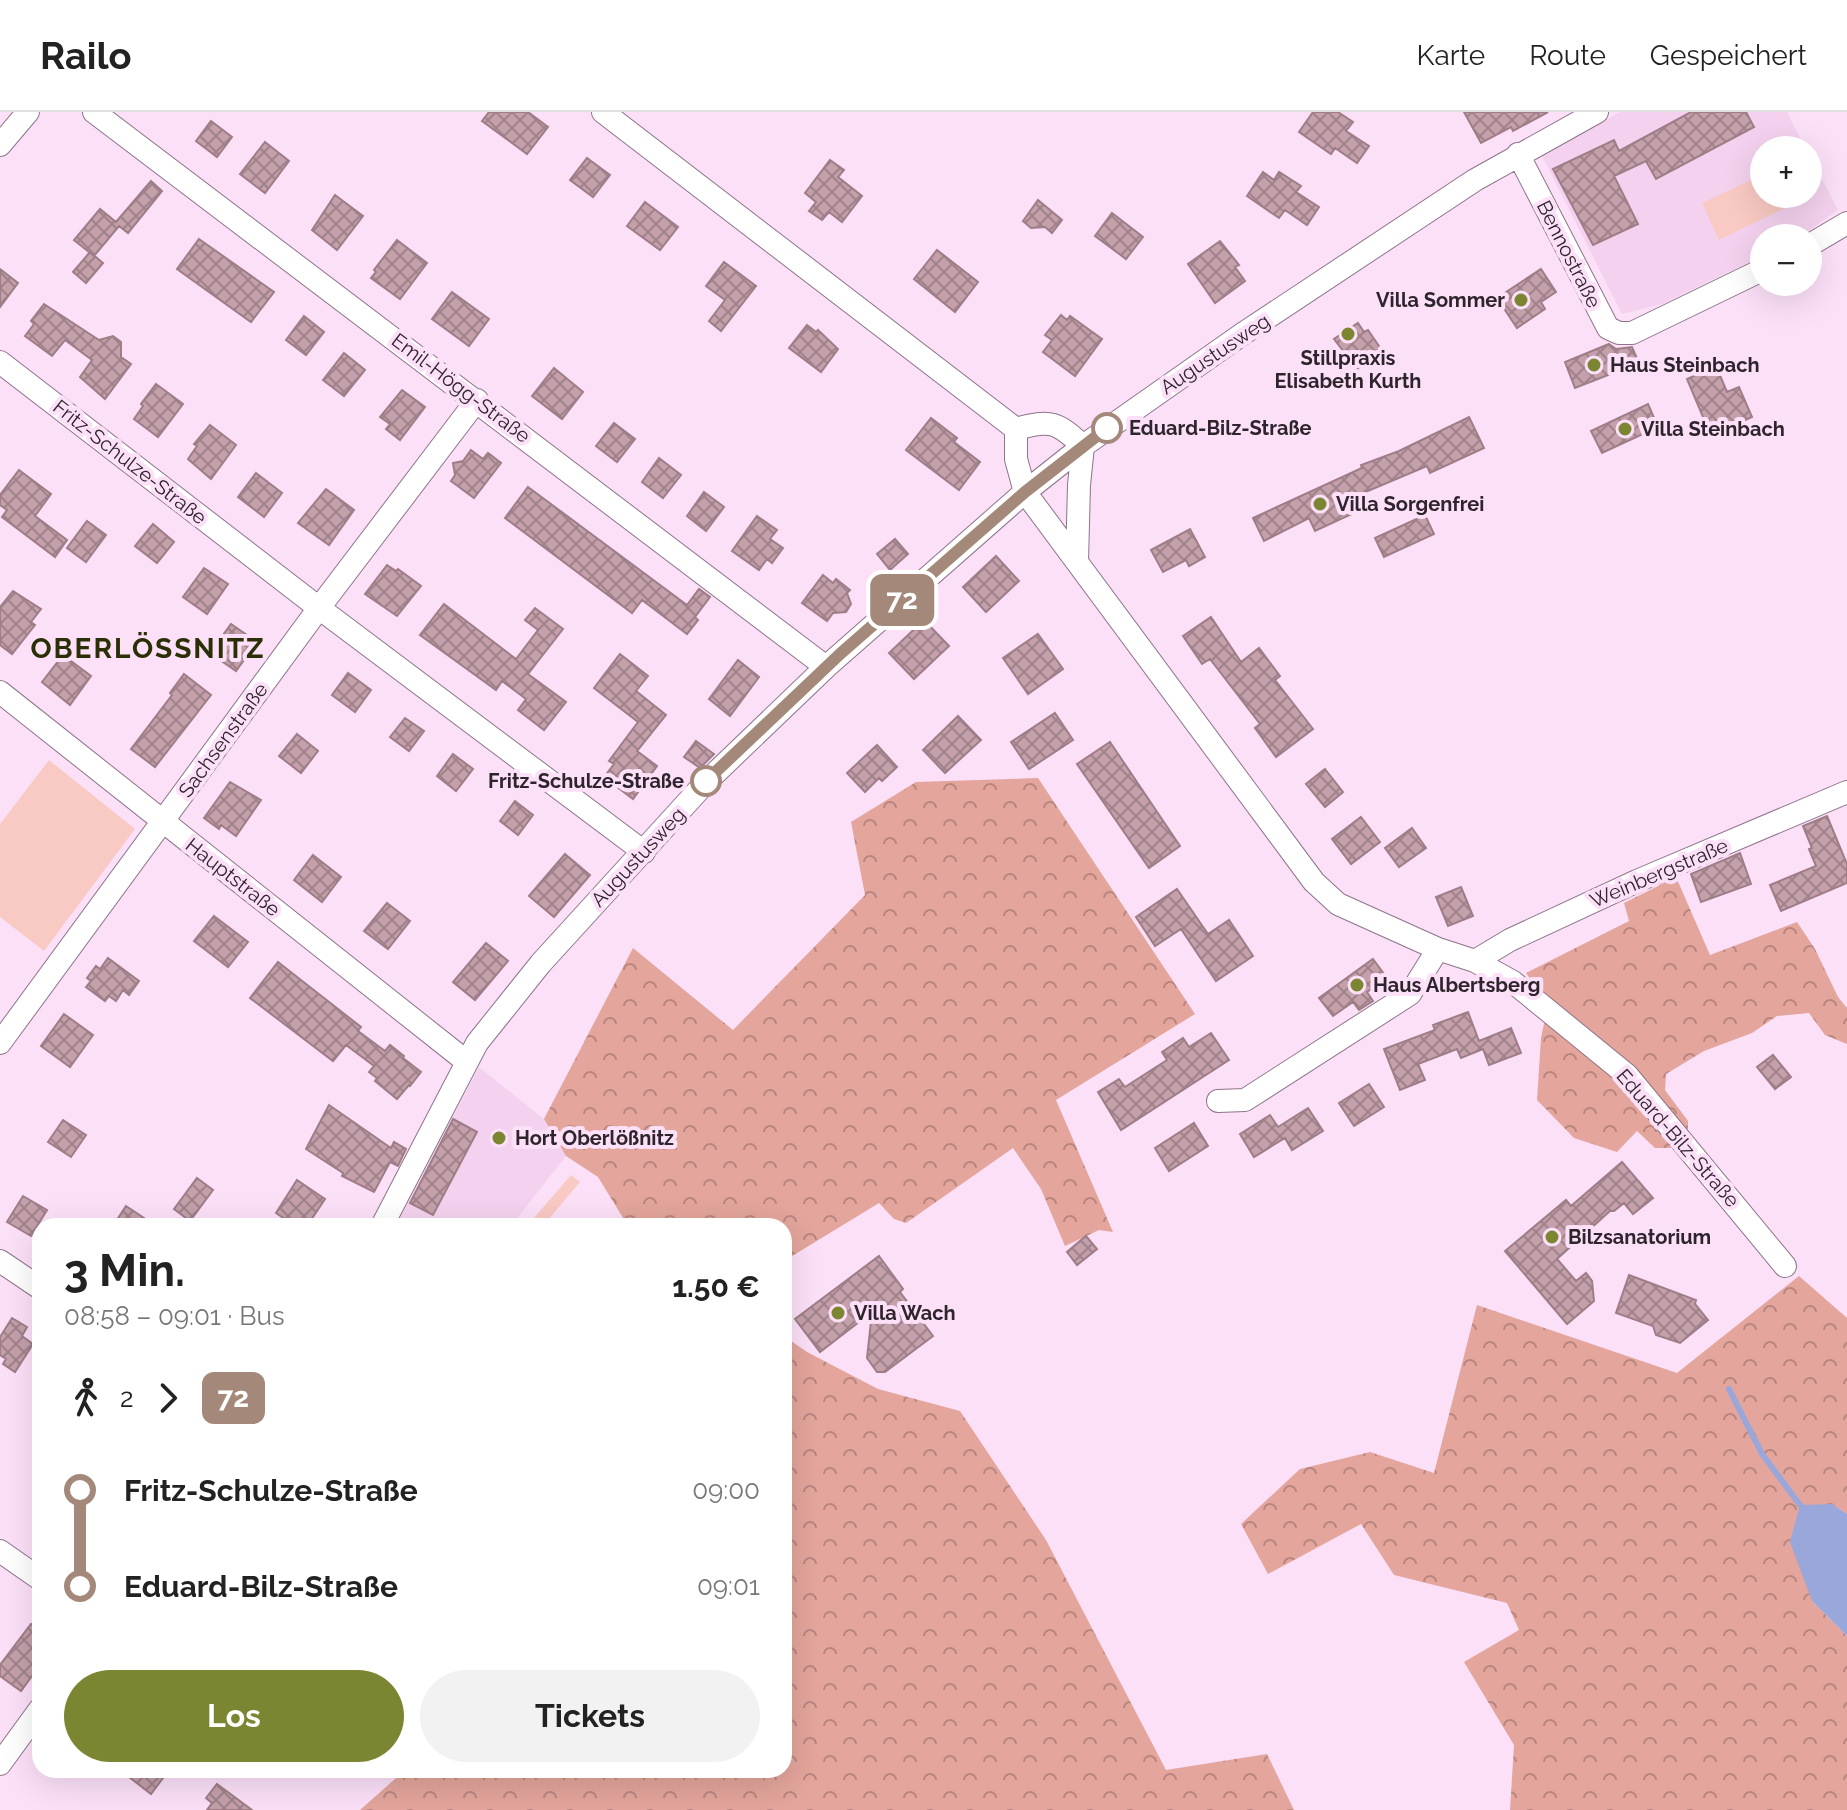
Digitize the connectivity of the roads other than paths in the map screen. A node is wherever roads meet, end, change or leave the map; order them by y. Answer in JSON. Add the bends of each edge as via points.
{"nodes":[{"id":1,"x":28,"y":112,"type":"edge"},
{"id":2,"x":94,"y":112,"type":"edge"},
{"id":3,"x":603,"y":112,"type":"edge"},
{"id":4,"x":1597,"y":112,"type":"edge"},
{"id":5,"x":0,"y":145,"type":"edge"},
{"id":6,"x":1518,"y":154,"type":"junction"},
{"id":7,"x":1847,"y":223,"type":"edge"},
{"id":8,"x":1822,"y":238,"type":"edge"},
{"id":9,"x":1750,"y":276,"type":"edge"},
{"id":10,"x":0,"y":362,"type":"edge"},
{"id":11,"x":477,"y":400,"type":"junction"},
{"id":12,"x":1016,"y":429,"type":"junction"},
{"id":13,"x":1083,"y":446,"type":"junction"},
{"id":14,"x":1025,"y":492,"type":"junction"},
{"id":15,"x":1077,"y":562,"type":"junction"},
{"id":16,"x":319,"y":608,"type":"junction"},
{"id":17,"x":826,"y":667,"type":"junction"},
{"id":18,"x":0,"y":692,"type":"edge"},
{"id":19,"x":1847,"y":792,"type":"edge"},
{"id":20,"x":163,"y":821,"type":"junction"},
{"id":21,"x":644,"y":852,"type":"junction"},
{"id":22,"x":1438,"y":949,"type":"junction"},
{"id":23,"x":1475,"y":961,"type":"junction"},
{"id":24,"x":0,"y":1043,"type":"edge"},
{"id":25,"x":467,"y":1062,"type":"junction"},
{"id":26,"x":1218,"y":1101,"type":"dead end"},
{"id":27,"x":386,"y":1218,"type":"edge"},
{"id":28,"x":0,"y":1261,"type":"edge"},
{"id":29,"x":1785,"y":1266,"type":"dead end"},
{"id":30,"x":32,"y":1283,"type":"edge"},
{"id":31,"x":0,"y":1551,"type":"edge"},
{"id":32,"x":32,"y":1573,"type":"edge"},
{"id":33,"x":32,"y":1720,"type":"edge"},
{"id":34,"x":0,"y":1764,"type":"edge"}],
"edges":[{"from":1,"to":5,"type":"street"},
{"from":2,"to":11,"type":"street","name":"Emil-Högg-Straße"},
{"from":3,"to":12,"type":"street"},
{"from":4,"to":6,"type":"street","name":"Augustusweg"},
{"from":6,"to":9,"type":"street","name":"Bennostraße","via":[[1608,328],[1632,333]]},
{"from":6,"to":13,"type":"street","name":"Augustusweg","via":[[1241,335]]},
{"from":7,"to":8,"type":"street"},
{"from":10,"to":16,"type":"street","name":"Fritz-Schulze-Straße"},
{"from":11,"to":16,"type":"street","name":"Sachsenstraße"},
{"from":11,"to":17,"type":"street","name":"Emil-Högg-Straße"},
{"from":12,"to":13,"type":"street","via":[[1038,423],[1062,426]]},
{"from":12,"to":14,"type":"street","via":[[1016,459]]},
{"from":13,"to":14,"type":"street","name":"Augustusweg"},
{"from":13,"to":15,"type":"street"},
{"from":14,"to":15,"type":"street","name":"Eduard-Bilz-Straße"},
{"from":14,"to":17,"type":"street","name":"Augustusweg"},
{"from":15,"to":22,"type":"street","name":"Eduard-Bilz-Straße","via":[[1314,882],[1338,904]]},
{"from":16,"to":20,"type":"street","name":"Sachsenstraße"},
{"from":16,"to":21,"type":"street","name":"Fritz-Schulze-Straße"},
{"from":17,"to":21,"type":"street","name":"Augustusweg","via":[[706,782]]},
{"from":18,"to":20,"type":"street","name":"Hauptstraße"},
{"from":19,"to":23,"type":"street","name":"Weinbergstraße","via":[[1637,881]]},
{"from":20,"to":24,"type":"street","name":"Sachsenstraße"},
{"from":20,"to":25,"type":"street","name":"Hauptstraße"},
{"from":21,"to":25,"type":"street","name":"Augustusweg","via":[[541,963]]},
{"from":22,"to":23,"type":"street","name":"Eduard-Bilz-Straße"},
{"from":22,"to":26,"type":"street","via":[[1410,994],[1245,1100]]},
{"from":23,"to":29,"type":"street","name":"Eduard-Bilz-Straße","via":[[1513,982],[1627,1075]]},
{"from":25,"to":27,"type":"street","name":"Augustusweg"},
{"from":28,"to":30,"type":"street"},
{"from":31,"to":32,"type":"street"},
{"from":33,"to":34,"type":"street"}]}
